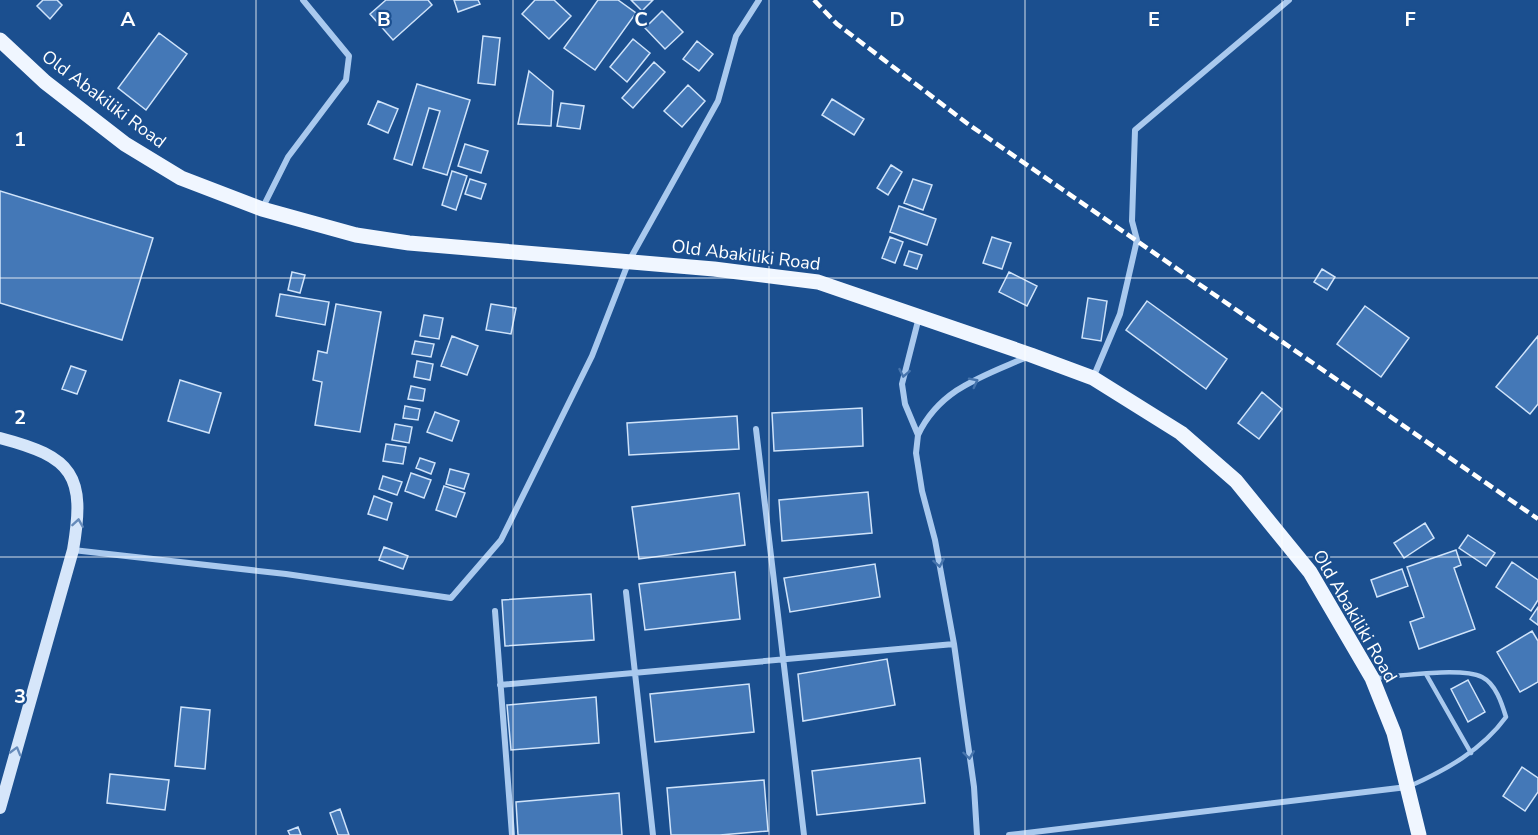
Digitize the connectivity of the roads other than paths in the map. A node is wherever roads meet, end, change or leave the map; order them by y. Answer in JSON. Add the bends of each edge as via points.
{"nodes":[{"id":1,"x":303,"y":0,"type":"edge"},
{"id":2,"x":759,"y":0,"type":"edge"},
{"id":3,"x":1288,"y":0,"type":"edge"},
{"id":4,"x":0,"y":40,"type":"edge"},
{"id":5,"x":262,"y":209,"type":"junction"},
{"id":6,"x":629,"y":261,"type":"junction"},
{"id":7,"x":920,"y":317,"type":"junction"},
{"id":8,"x":1031,"y":355,"type":"junction"},
{"id":9,"x":1093,"y":378,"type":"junction"},
{"id":10,"x":756,"y":429,"type":"dead end"},
{"id":11,"x":918,"y":435,"type":"junction"},
{"id":12,"x":0,"y":438,"type":"edge"},
{"id":13,"x":73,"y":550,"type":"junction"},
{"id":14,"x":626,"y":592,"type":"dead end"},
{"id":15,"x":495,"y":611,"type":"dead end"},
{"id":16,"x":954,"y":645,"type":"junction"},
{"id":17,"x":783,"y":658,"type":"junction"},
{"id":18,"x":1426,"y":674,"type":"junction"},
{"id":19,"x":635,"y":675,"type":"junction"},
{"id":20,"x":1372,"y":678,"type":"junction"},
{"id":21,"x":500,"y":685,"type":"junction"},
{"id":22,"x":1471,"y":753,"type":"junction"},
{"id":23,"x":1408,"y":787,"type":"junction"},
{"id":24,"x":0,"y":808,"type":"edge"},
{"id":25,"x":512,"y":835,"type":"edge"},
{"id":26,"x":653,"y":835,"type":"edge"},
{"id":27,"x":804,"y":835,"type":"edge"},
{"id":28,"x":976,"y":835,"type":"edge"},
{"id":29,"x":1009,"y":835,"type":"edge"},
{"id":30,"x":1419,"y":835,"type":"edge"}],
"edges":[{"from":1,"to":5,"type":"street","via":[[349,56],[349,68],[346,80],[288,158]]},
{"from":2,"to":6,"type":"street","via":[[736,36],[718,101]]},
{"from":3,"to":9,"type":"street","via":[[1135,130],[1132,221],[1137,240],[1120,314]]},
{"from":4,"to":5,"type":"main road","name":"Old Abakiliki Road","via":[[45,82],[125,144],[181,178]]},
{"from":5,"to":6,"type":"main road","name":"Old Abakiliki Road","via":[[356,235],[409,243]]},
{"from":6,"to":7,"type":"main road","name":"Old Abakiliki Road","via":[[818,282]]},
{"from":6,"to":13,"type":"street","via":[[592,356],[501,540],[451,598],[286,574]]},
{"from":7,"to":8,"type":"main road","name":"Old Abakiliki Road"},
{"from":7,"to":11,"type":"street","one_way":true,"via":[[902,384],[905,404]]},
{"from":8,"to":9,"type":"main road","name":"Old Abakiliki Road"},
{"from":11,"to":8,"type":"street","one_way":true,"via":[[939,402]]},
{"from":9,"to":20,"type":"main road","name":"Old Abakiliki Road","via":[[1180,433],[1236,481],[1310,572]]},
{"from":10,"to":17,"type":"street"},
{"from":11,"to":16,"type":"street","one_way":true,"via":[[916,453],[922,491]]},
{"from":13,"to":12,"type":"street","one_way":true,"via":[[80,513],[76,485],[60,463],[38,448]]},
{"from":24,"to":13,"type":"street","one_way":true},
{"from":14,"to":19,"type":"street"},
{"from":15,"to":21,"type":"street"},
{"from":16,"to":17,"type":"street"},
{"from":16,"to":28,"type":"street","one_way":true,"via":[[974,787]]},
{"from":17,"to":19,"type":"street"},
{"from":17,"to":27,"type":"street"},
{"from":18,"to":20,"type":"lane"},
{"from":18,"to":22,"type":"lane"},
{"from":18,"to":22,"type":"lane","via":[[1468,672],[1485,678],[1501,699],[1506,717]]},
{"from":19,"to":21,"type":"street"},
{"from":19,"to":26,"type":"street"},
{"from":20,"to":23,"type":"main road","name":"Old Abakiliki Road","via":[[1394,733]]},
{"from":21,"to":25,"type":"street"},
{"from":22,"to":23,"type":"lane"},
{"from":23,"to":29,"type":"street"},
{"from":23,"to":30,"type":"main road","name":"Old Abakiliki Road"}]}
